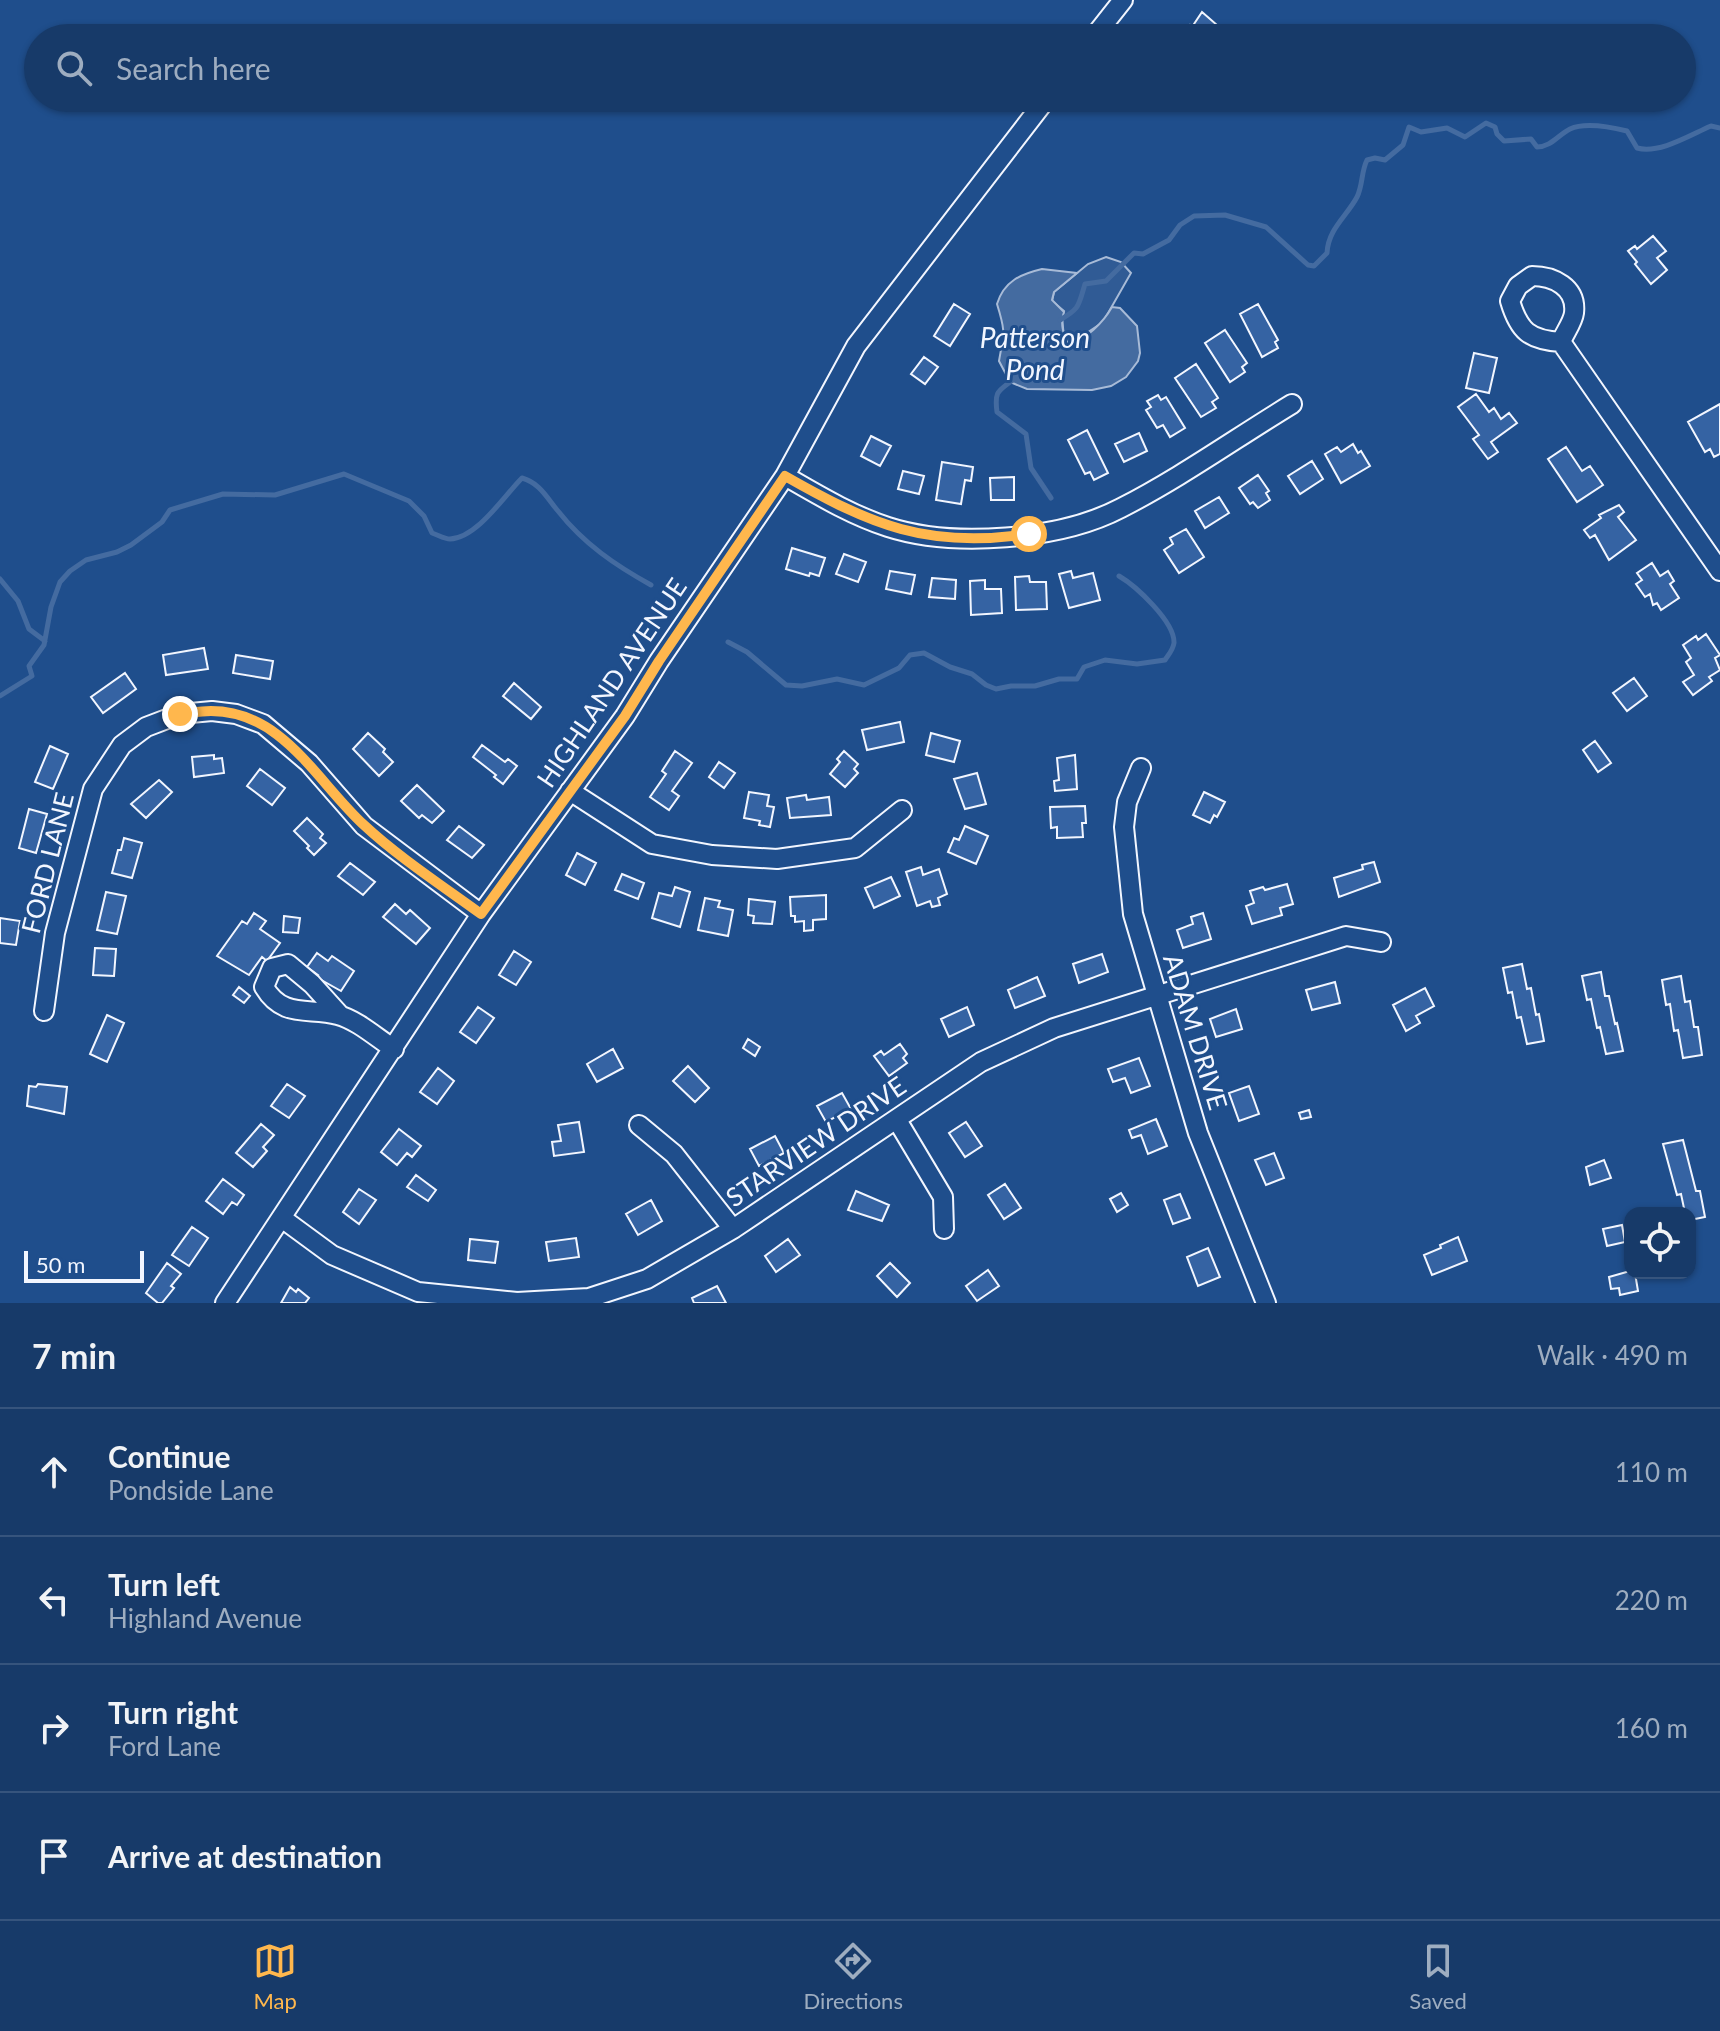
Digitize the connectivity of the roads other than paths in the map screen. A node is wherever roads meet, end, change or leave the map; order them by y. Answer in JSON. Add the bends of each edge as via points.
{"nodes":[{"id":1,"x":1123,"y":0,"type":"edge"},
{"id":2,"x":1104,"y":24,"type":"edge"},
{"id":3,"x":1036,"y":112,"type":"edge"},
{"id":4,"x":1561,"y":342,"type":"dead end"},
{"id":5,"x":1292,"y":404,"type":"dead end"},
{"id":6,"x":785,"y":476,"type":"junction"},
{"id":7,"x":1720,"y":571,"type":"edge"},
{"id":8,"x":1141,"y":768,"type":"dead end"},
{"id":9,"x":570,"y":791,"type":"junction"},
{"id":10,"x":902,"y":810,"type":"dead end"},
{"id":11,"x":481,"y":914,"type":"junction"},
{"id":12,"x":1381,"y":942,"type":"dead end"},
{"id":13,"x":1156,"y":995,"type":"junction"},
{"id":14,"x":44,"y":1011,"type":"dead end"},
{"id":15,"x":340,"y":1015,"type":"dead end"},
{"id":16,"x":394,"y":1049,"type":"junction"},
{"id":17,"x":897,"y":1120,"type":"junction"},
{"id":18,"x":639,"y":1125,"type":"dead end"},
{"id":19,"x":283,"y":1219,"type":"junction"},
{"id":20,"x":733,"y":1229,"type":"junction"},
{"id":21,"x":944,"y":1229,"type":"dead end"},
{"id":22,"x":225,"y":1303,"type":"edge"},
{"id":23,"x":1266,"y":1303,"type":"edge"}],
"edges":[{"from":1,"to":2,"type":"street"},
{"from":3,"to":6,"type":"street","name":"HIGHLAND AVENUE","via":[[856,346]]},
{"from":4,"to":7,"type":"street"},
{"from":5,"to":6,"type":"street","via":[[1119,509],[1079,525],[988,540],[889,527]]},
{"from":6,"to":9,"type":"street","name":"HIGHLAND AVENUE"},
{"from":8,"to":13,"type":"street","name":"ADAM DRIVE","via":[[1127,802],[1124,827],[1133,914]]},
{"from":9,"to":10,"type":"street","via":[[652,844],[777,859],[855,848]]},
{"from":9,"to":11,"type":"street","name":"HIGHLAND AVENUE"},
{"from":11,"to":14,"type":"street","name":"FORD LANE","via":[[364,826],[309,763],[263,724],[212,711],[180,714],[146,727],[122,745],[93,789],[55,933]]},
{"from":11,"to":16,"type":"street","name":"HIGHLAND AVENUE"},
{"from":12,"to":13,"type":"street","name":"STARVIEW DRIVE","via":[[1346,936]]},
{"from":13,"to":17,"type":"street","name":"STARVIEW DRIVE","via":[[1054,1028],[981,1062]]},
{"from":13,"to":23,"type":"street","name":"ADAM DRIVE","via":[[1198,1133]]},
{"from":15,"to":16,"type":"street"},
{"from":16,"to":19,"type":"street","name":"HIGHLAND AVENUE"},
{"from":17,"to":20,"type":"street","name":"STARVIEW DRIVE"},
{"from":17,"to":21,"type":"street","via":[[943,1197]]},
{"from":18,"to":20,"type":"street","via":[[674,1154]]},
{"from":19,"to":20,"type":"street","name":"STARVIEW DRIVE","via":[[332,1255],[418,1292],[517,1302],[589,1298],[647,1279]]},
{"from":19,"to":22,"type":"street","name":"HIGHLAND AVENUE"}]}
